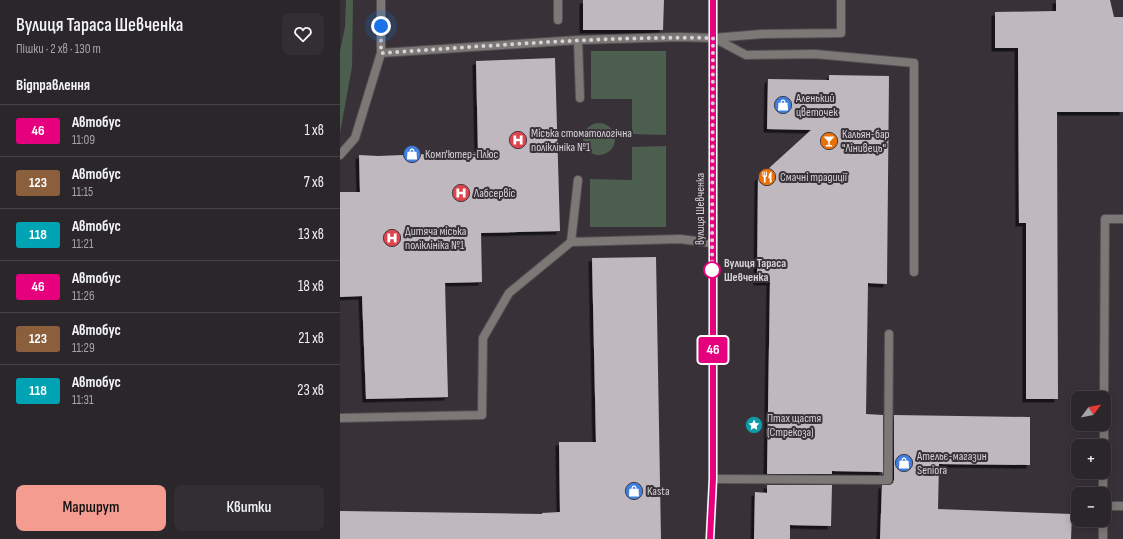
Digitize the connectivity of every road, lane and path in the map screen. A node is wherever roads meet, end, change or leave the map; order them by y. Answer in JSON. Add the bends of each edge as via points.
{"nodes":[{"id":1,"x":382,"y":0,"type":"edge"},
{"id":2,"x":558,"y":0,"type":"edge"},
{"id":3,"x":713,"y":0,"type":"edge"},
{"id":4,"x":841,"y":0,"type":"edge"},
{"id":5,"x":558,"y":20,"type":"dead end"},
{"id":6,"x":713,"y":38,"type":"junction"},
{"id":7,"x":578,"y":40,"type":"junction"},
{"id":8,"x":381,"y":53,"type":"junction"},
{"id":9,"x":580,"y":98,"type":"dead end"},
{"id":10,"x":340,"y":155,"type":"edge"},
{"id":11,"x":578,"y":180,"type":"dead end"},
{"id":12,"x":1123,"y":219,"type":"edge"},
{"id":13,"x":571,"y":242,"type":"junction"},
{"id":14,"x":712,"y":243,"type":"junction"},
{"id":15,"x":914,"y":272,"type":"dead end"},
{"id":16,"x":889,"y":334,"type":"dead end"},
{"id":17,"x":1104,"y":391,"type":"edge"},
{"id":18,"x":340,"y":418,"type":"edge"},
{"id":19,"x":713,"y":479,"type":"junction"},
{"id":20,"x":1111,"y":506,"type":"edge"},
{"id":21,"x":1123,"y":506,"type":"edge"},
{"id":22,"x":1103,"y":527,"type":"edge"},
{"id":23,"x":710,"y":539,"type":"edge"},
{"id":24,"x":1103,"y":539,"type":"edge"}],
"edges":[{"from":1,"to":8,"type":"lane"},
{"from":2,"to":5,"type":"lane"},
{"from":3,"to":6,"type":"main road","name":"вулиця Шевченка"},
{"from":4,"to":6,"type":"lane","via":[[841,33],[762,34]]},
{"from":6,"to":7,"type":"lane"},
{"from":6,"to":14,"type":"main road","name":"вулиця Шевченка"},
{"from":6,"to":15,"type":"lane","via":[[746,55],[815,54],[914,63]]},
{"from":7,"to":8,"type":"lane"},
{"from":7,"to":9,"type":"lane"},
{"from":8,"to":10,"type":"lane","via":[[355,138]]},
{"from":11,"to":13,"type":"lane"},
{"from":12,"to":17,"type":"lane","via":[[1105,219]]},
{"from":13,"to":14,"type":"lane","via":[[680,239]]},
{"from":13,"to":18,"type":"lane","via":[[509,293],[483,338],[482,415]]},
{"from":14,"to":19,"type":"main road","name":"вулиця Шевченка"},
{"from":16,"to":19,"type":"lane","via":[[888,480]]},
{"from":19,"to":23,"type":"main road","name":"вулиця Шевченка"},
{"from":20,"to":21,"type":"lane"},
{"from":22,"to":24,"type":"lane"}]}
